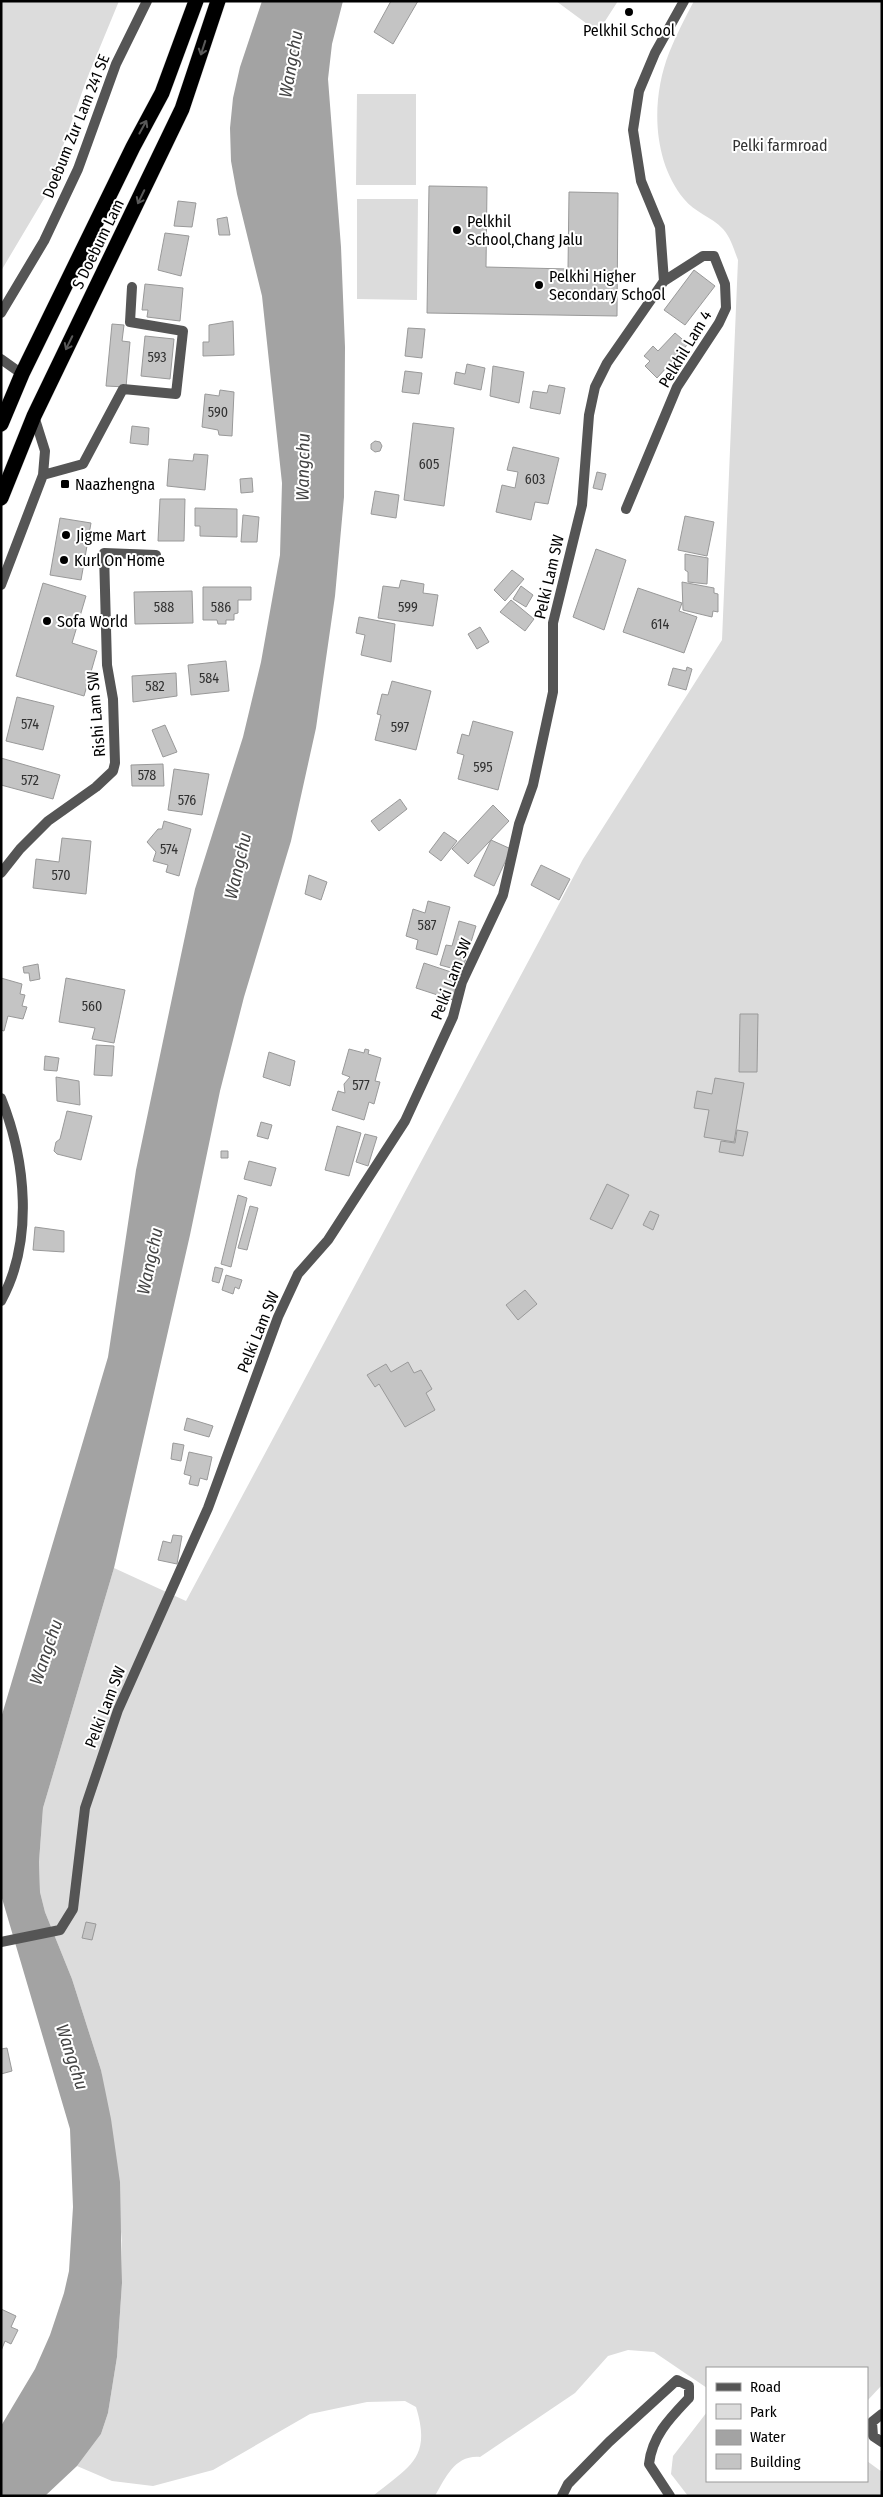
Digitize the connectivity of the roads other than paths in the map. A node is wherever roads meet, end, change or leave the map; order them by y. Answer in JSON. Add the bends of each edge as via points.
{"nodes":[{"id":1,"x":147,"y":1,"type":"edge"},
{"id":2,"x":196,"y":1,"type":"edge"},
{"id":3,"x":218,"y":1,"type":"edge"},
{"id":4,"x":684,"y":1,"type":"edge"},
{"id":5,"x":664,"y":281,"type":"junction"},
{"id":6,"x":132,"y":287,"type":"dead end"},
{"id":7,"x":1,"y":312,"type":"edge"},
{"id":8,"x":1,"y":358,"type":"edge"},
{"id":9,"x":22,"y":374,"type":"junction"},
{"id":10,"x":34,"y":416,"type":"junction"},
{"id":11,"x":1,"y":424,"type":"edge"},
{"id":12,"x":43,"y":475,"type":"junction"},
{"id":13,"x":1,"y":498,"type":"edge"},
{"id":14,"x":626,"y":508,"type":"dead end"},
{"id":15,"x":156,"y":555,"type":"dead end"},
{"id":16,"x":1,"y":585,"type":"edge"},
{"id":17,"x":1,"y":873,"type":"edge"},
{"id":18,"x":1,"y":1098,"type":"edge"},
{"id":19,"x":1,"y":1301,"type":"edge"},
{"id":20,"x":1,"y":1942,"type":"edge"},
{"id":21,"x":882,"y":2414,"type":"edge"},
{"id":22,"x":882,"y":2442,"type":"edge"},
{"id":23,"x":562,"y":2496,"type":"edge"},
{"id":24,"x":670,"y":2496,"type":"edge"}],
"edges":[{"from":1,"to":7,"type":"street","name":"Doebum Zur Lam 241 SE","via":[[116,64],[78,169],[44,240]]},
{"from":9,"to":2,"type":"highway","name":"S Doebum Lam","one_way":true,"via":[[162,93]]},
{"from":3,"to":10,"type":"highway","name":"S Doebum Lam","one_way":true,"via":[[182,109]]},
{"from":4,"to":5,"type":"street","via":[[655,53],[640,91],[633,130],[641,181],[660,228]]},
{"from":5,"to":14,"type":"street","name":"Pelkhil Lam 4","via":[[703,256],[714,256],[725,284],[726,308],[677,387]]},
{"from":5,"to":20,"type":"street","name":"Pelki Lam SW","via":[[595,387],[589,415],[582,505],[553,623],[553,692],[533,785],[519,824],[503,895],[462,982],[453,1017],[405,1120],[328,1240],[298,1274],[278,1317],[208,1508],[118,1710],[85,1808],[73,1909],[60,1930]]},
{"from":6,"to":12,"type":"street","via":[[130,322],[183,331],[176,394],[123,390],[82,464]]},
{"from":8,"to":9,"type":"street"},
{"from":9,"to":11,"type":"highway","name":"S Doebum Lam"},
{"from":10,"to":12,"type":"street","via":[[46,450]]},
{"from":10,"to":13,"type":"highway","name":"S Doebum Lam"},
{"from":12,"to":16,"type":"street"},
{"from":15,"to":17,"type":"street","name":"Rishi Lam SW","via":[[104,553],[107,666],[113,699],[113,770],[96,787],[48,821]]},
{"from":18,"to":19,"type":"street","via":[[11,1122],[22,1178],[22,1235],[10,1286]]},
{"from":21,"to":22,"type":"street","via":[[872,2422],[873,2436]]},
{"from":23,"to":24,"type":"street","via":[[568,2484],[609,2442],[677,2380],[689,2386],[689,2398],[658,2433],[651,2447],[649,2464]]}]}
